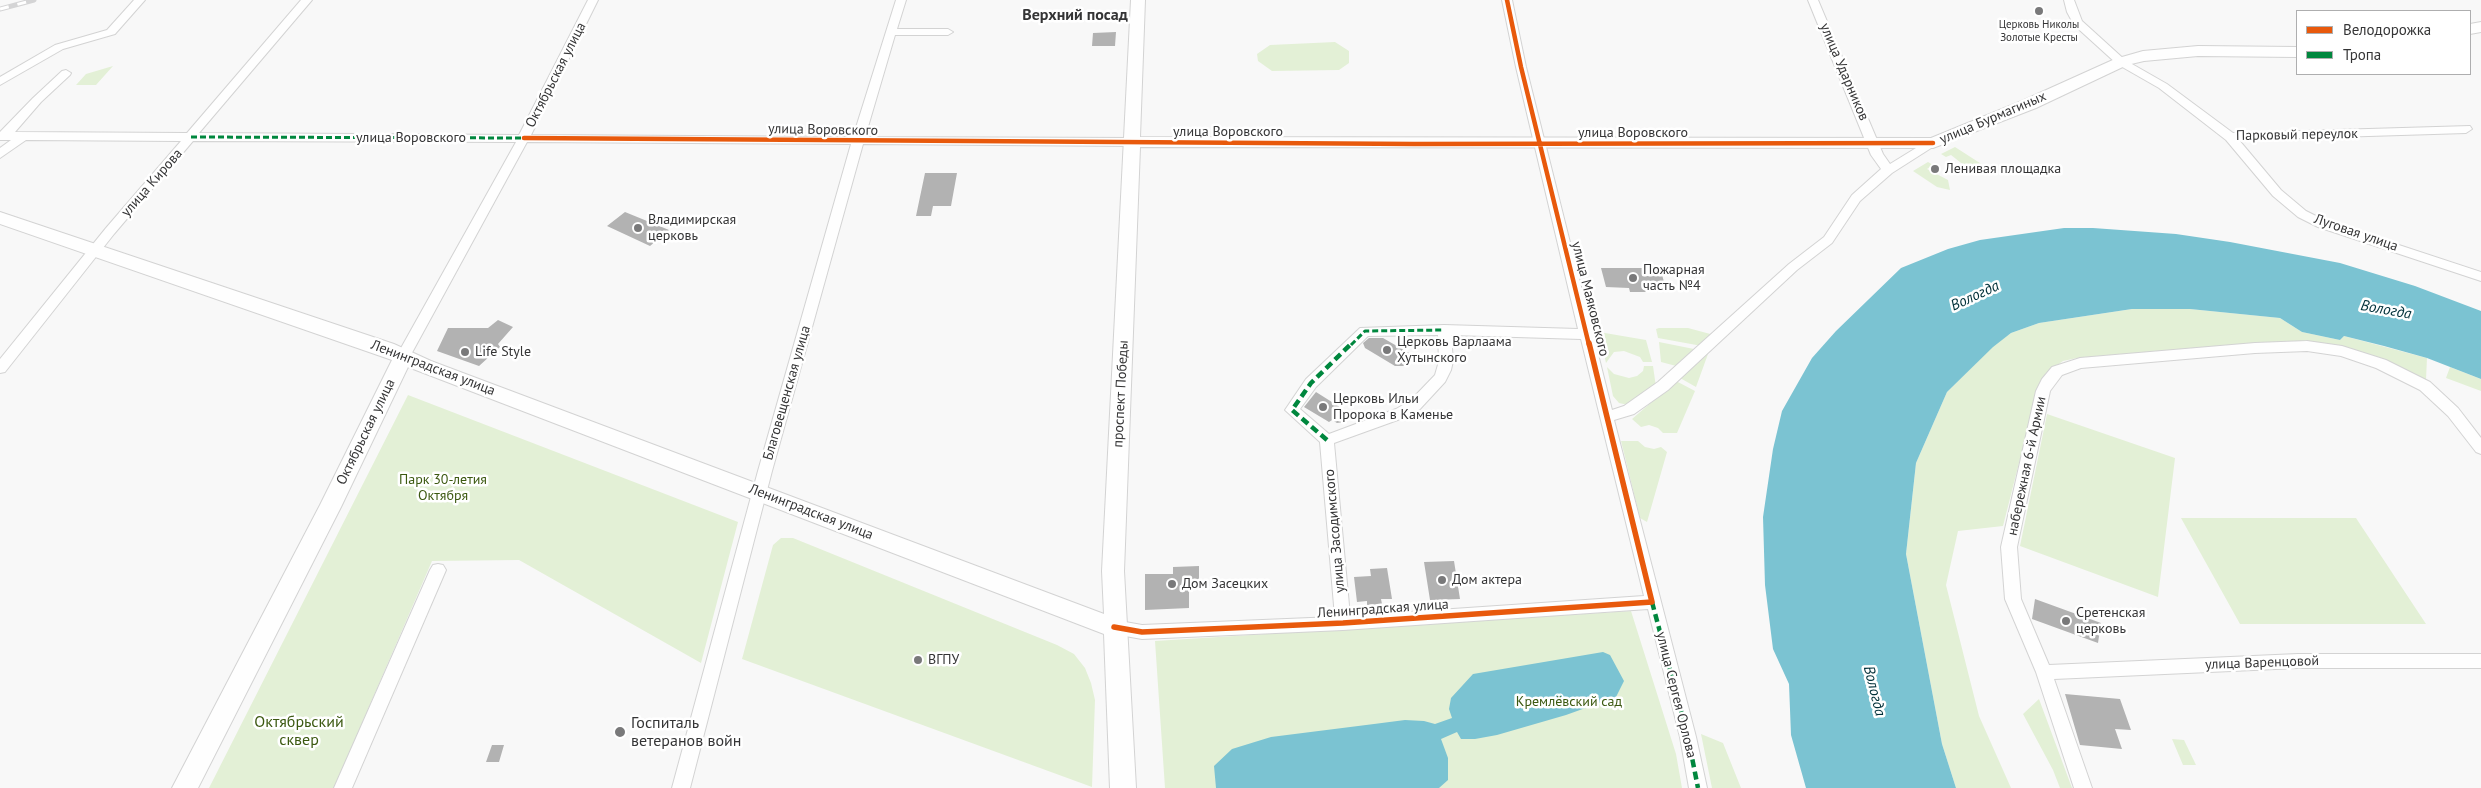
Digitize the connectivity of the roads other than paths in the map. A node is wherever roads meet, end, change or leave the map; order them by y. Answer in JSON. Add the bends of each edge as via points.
{"nodes":[{"id":1,"x":140,"y":0,"type":"edge"},
{"id":2,"x":307,"y":0,"type":"edge"},
{"id":3,"x":593,"y":0,"type":"edge"},
{"id":4,"x":901,"y":0,"type":"edge"},
{"id":5,"x":1138,"y":0,"type":"edge"},
{"id":6,"x":1507,"y":0,"type":"edge"},
{"id":7,"x":1813,"y":0,"type":"edge"},
{"id":8,"x":2069,"y":0,"type":"edge"},
{"id":9,"x":892,"y":32,"type":"junction"},
{"id":10,"x":948,"y":32,"type":"dead end"},
{"id":11,"x":2296,"y":52,"type":"edge"},
{"id":12,"x":2121,"y":62,"type":"junction"},
{"id":13,"x":66,"y":73,"type":"dead end"},
{"id":14,"x":0,"y":82,"type":"edge"},
{"id":15,"x":2466,"y":129,"type":"dead end"},
{"id":16,"x":3,"y":136,"type":"edge"},
{"id":17,"x":25,"y":136,"type":"junction"},
{"id":18,"x":191,"y":137,"type":"junction"},
{"id":19,"x":2230,"y":137,"type":"junction"},
{"id":20,"x":524,"y":138,"type":"junction"},
{"id":21,"x":858,"y":142,"type":"junction"},
{"id":22,"x":1132,"y":142,"type":"junction"},
{"id":23,"x":1933,"y":143,"type":"junction"},
{"id":24,"x":1539,"y":144,"type":"junction"},
{"id":25,"x":1874,"y":144,"type":"junction"},
{"id":26,"x":0,"y":154,"type":"edge"},
{"id":27,"x":1888,"y":170,"type":"junction"},
{"id":28,"x":0,"y":218,"type":"edge"},
{"id":29,"x":95,"y":250,"type":"junction"},
{"id":30,"x":2481,"y":277,"type":"edge"},
{"id":31,"x":1444,"y":330,"type":"junction"},
{"id":32,"x":1587,"y":334,"type":"junction"},
{"id":33,"x":403,"y":357,"type":"junction"},
{"id":34,"x":0,"y":368,"type":"edge"},
{"id":35,"x":1607,"y":417,"type":"junction"},
{"id":36,"x":1327,"y":440,"type":"junction"},
{"id":37,"x":2481,"y":448,"type":"edge"},
{"id":38,"x":760,"y":493,"type":"junction"},
{"id":39,"x":438,"y":570,"type":"dead end"},
{"id":40,"x":1652,"y":602,"type":"junction"},
{"id":41,"x":1343,"y":623,"type":"junction"},
{"id":42,"x":1114,"y":627,"type":"junction"},
{"id":43,"x":2481,"y":661,"type":"edge"},
{"id":44,"x":2044,"y":672,"type":"junction"},
{"id":45,"x":185,"y":788,"type":"edge"},
{"id":46,"x":343,"y":788,"type":"edge"},
{"id":47,"x":681,"y":788,"type":"edge"},
{"id":48,"x":1123,"y":788,"type":"edge"},
{"id":49,"x":1698,"y":788,"type":"edge"},
{"id":50,"x":2083,"y":788,"type":"edge"}],
"edges":[{"from":1,"to":14,"type":"street","via":[[111,32],[58,47]]},
{"from":2,"to":18,"type":"street","name":"улица Кирова"},
{"from":3,"to":20,"type":"street","name":"Октябрьская улица"},
{"from":4,"to":9,"type":"street","name":"Благовещенская улица"},
{"from":5,"to":22,"type":"main road","name":"проспект Победы"},
{"from":6,"to":24,"type":"street","name":"улица Маяковского"},
{"from":7,"to":25,"type":"street","name":"улица Ударников"},
{"from":8,"to":12,"type":"street","name":"Парковый переулок","via":[[2078,23]]},
{"from":9,"to":10,"type":"street"},
{"from":9,"to":21,"type":"street","name":"Благовещенская улица"},
{"from":11,"to":12,"type":"main road","name":"улица Бурмагиных","via":[[2198,51],[2143,56]]},
{"from":12,"to":19,"type":"street","name":"Парковый переулок","via":[[2163,86]]},
{"from":12,"to":23,"type":"main road","name":"улица Бурмагиных","via":[[2030,104]]},
{"from":13,"to":16,"type":"street"},
{"from":15,"to":19,"type":"street","name":"Парковый переулок"},
{"from":16,"to":17,"type":"street","name":"улица Воровского"},
{"from":17,"to":18,"type":"street","name":"улица Воровского"},
{"from":17,"to":26,"type":"street"},
{"from":18,"to":20,"type":"street","name":"улица Воровского"},
{"from":18,"to":29,"type":"street","name":"улица Кирова"},
{"from":19,"to":30,"type":"street","name":"Луговая улица","via":[[2277,193],[2302,214],[2322,224]]},
{"from":20,"to":21,"type":"street","name":"улица Воровского"},
{"from":20,"to":33,"type":"street","name":"Октябрьская улица"},
{"from":21,"to":22,"type":"street","name":"улица Воровского"},
{"from":21,"to":38,"type":"street","name":"Благовещенская улица"},
{"from":22,"to":24,"type":"main road","name":"улица Воровского"},
{"from":22,"to":42,"type":"main road","name":"проспект Победы","via":[[1113,571]]},
{"from":23,"to":25,"type":"main road","name":"улица Воровского"},
{"from":23,"to":27,"type":"street","name":"улица Бурмагиных"},
{"from":24,"to":25,"type":"main road","name":"улица Воровского"},
{"from":24,"to":32,"type":"street","name":"улица Маяковского"},
{"from":25,"to":27,"type":"street","name":"улица Ударников","via":[[1877,155]]},
{"from":27,"to":35,"type":"street","name":"улица Бурмагиных","via":[[1856,198],[1828,240],[1793,267],[1662,386],[1629,410]]},
{"from":28,"to":29,"type":"main road","name":"Ленинградская улица"},
{"from":29,"to":33,"type":"main road","name":"Ленинградская улица"},
{"from":29,"to":34,"type":"street","name":"улица Кирова"},
{"from":31,"to":32,"type":"street"},
{"from":31,"to":36,"type":"street","via":[[1444,370],[1415,405],[1401,414]]},
{"from":31,"to":36,"type":"street","via":[[1365,331],[1312,383],[1292,410]]},
{"from":32,"to":35,"type":"street","name":"улица Маяковского"},
{"from":33,"to":38,"type":"main road","name":"Ленинградская улица"},
{"from":33,"to":45,"type":"main road","name":"Октябрьская улица","via":[[330,507]]},
{"from":35,"to":40,"type":"street","name":"улица Маяковского"},
{"from":36,"to":41,"type":"street","name":"улица Засодимского"},
{"from":37,"to":44,"type":"street","name":"набережная 6-й Армии","via":[[2439,397],[2407,375],[2342,351],[2306,346],[2255,348],[2080,363],[2057,371],[2043,391],[2009,547],[2013,599]]},
{"from":38,"to":42,"type":"main road","name":"Ленинградская улица"},
{"from":38,"to":47,"type":"street","name":"Благовещенская улица"},
{"from":39,"to":46,"type":"street"},
{"from":40,"to":41,"type":"street","name":"Ленинградская улица"},
{"from":40,"to":49,"type":"street","name":"улица Сергея Орлова","via":[[1688,737]]},
{"from":41,"to":42,"type":"street","name":"Ленинградская улица","via":[[1142,632]]},
{"from":42,"to":48,"type":"main road","name":"проспект Победы"},
{"from":43,"to":44,"type":"street","name":"улица Варенцовой","via":[[2298,661]]},
{"from":44,"to":50,"type":"street","name":"набережная 6-й Армии"}]}
